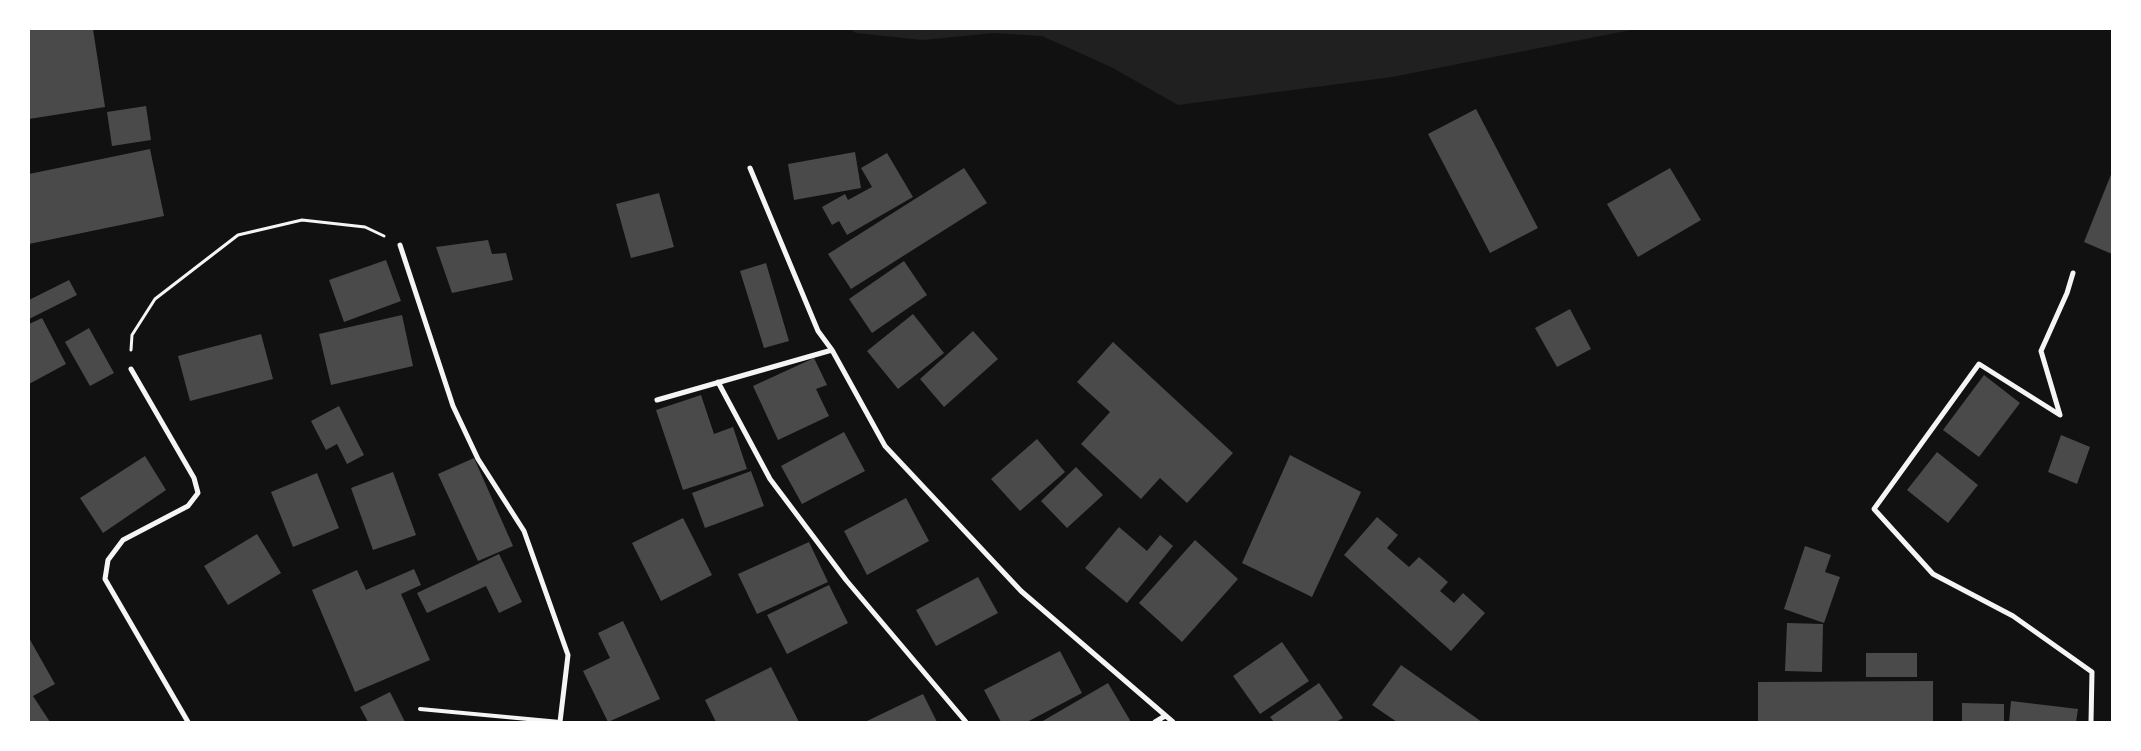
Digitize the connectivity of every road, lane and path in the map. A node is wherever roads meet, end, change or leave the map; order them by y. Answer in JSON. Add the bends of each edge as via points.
{"nodes":[{"id":1,"x":750,"y":168,"type":"dead end"},
{"id":2,"x":400,"y":245,"type":"joint"},
{"id":3,"x":2073,"y":273,"type":"dead end"},
{"id":4,"x":832,"y":350,"type":"junction"},
{"id":5,"x":131,"y":369,"type":"joint"},
{"id":6,"x":718,"y":382,"type":"junction"},
{"id":7,"x":657,"y":400,"type":"dead end"},
{"id":8,"x":420,"y":709,"type":"dead end"},
{"id":9,"x":1165,"y":716,"type":"junction"},
{"id":10,"x":188,"y":722,"type":"edge"},
{"id":11,"x":560,"y":722,"type":"edge"},
{"id":12,"x":966,"y":722,"type":"edge"},
{"id":13,"x":1155,"y":722,"type":"edge"},
{"id":14,"x":1172,"y":722,"type":"edge"},
{"id":15,"x":2091,"y":722,"type":"edge"}],
"edges":[{"from":1,"to":4,"type":"street","via":[[818,331]]},
{"from":2,"to":5,"type":"path","via":[[365,227],[302,220],[238,235],[155,299],[132,335]]},
{"from":2,"to":11,"type":"street","via":[[453,406],[478,459],[524,531],[568,655]]},
{"from":3,"to":15,"type":"street","via":[[2041,352],[2060,415],[1979,364],[1874,510],[1933,574],[2013,616],[2092,672]]},
{"from":4,"to":6,"type":"street"},
{"from":4,"to":9,"type":"street","via":[[885,446],[1021,590]]},
{"from":5,"to":10,"type":"street","via":[[194,478],[198,493],[188,506],[123,540],[108,560],[105,579]]},
{"from":6,"to":7,"type":"street"},
{"from":6,"to":12,"type":"street","via":[[770,479],[846,580]]},
{"from":8,"to":11,"type":"lane"},
{"from":9,"to":13,"type":"street"},
{"from":9,"to":14,"type":"street"}]}
